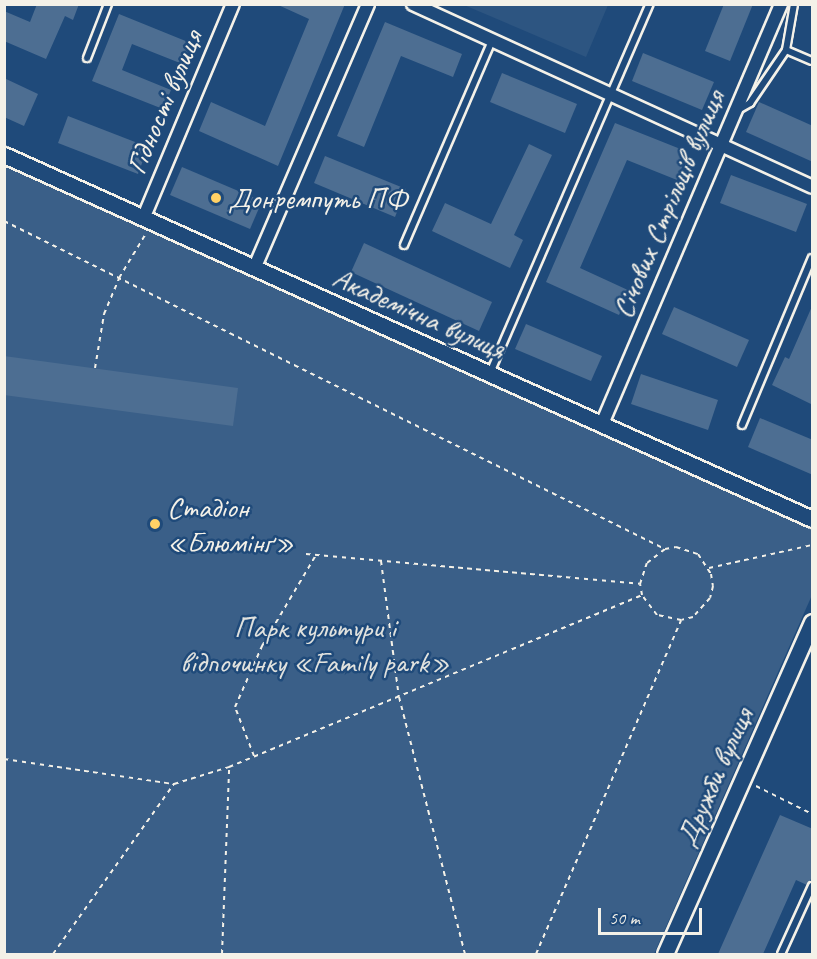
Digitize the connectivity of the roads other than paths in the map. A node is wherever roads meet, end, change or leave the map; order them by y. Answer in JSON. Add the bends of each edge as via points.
{"nodes":[{"id":1,"x":108,"y":4,"type":"edge"},
{"id":2,"x":233,"y":4,"type":"edge"},
{"id":3,"x":368,"y":4,"type":"edge"},
{"id":4,"x":413,"y":4,"type":"edge"},
{"id":5,"x":650,"y":4,"type":"edge"},
{"id":6,"x":782,"y":4,"type":"edge"},
{"id":7,"x":794,"y":4,"type":"edge"},
{"id":8,"x":492,"y":41,"type":"junction"},
{"id":9,"x":786,"y":50,"type":"junction"},
{"id":10,"x":87,"y":58,"type":"dead end"},
{"id":11,"x":813,"y":61,"type":"edge"},
{"id":12,"x":610,"y":95,"type":"junction"},
{"id":13,"x":735,"y":112,"type":"junction"},
{"id":14,"x":720,"y":145,"type":"junction"},
{"id":15,"x":4,"y":154,"type":"edge"},
{"id":16,"x":813,"y":187,"type":"edge"},
{"id":17,"x":148,"y":221,"type":"junction"},
{"id":18,"x":404,"y":245,"type":"dead end"},
{"id":19,"x":813,"y":258,"type":"edge"},
{"id":20,"x":254,"y":269,"type":"junction"},
{"id":21,"x":490,"y":374,"type":"junction"},
{"id":22,"x":602,"y":424,"type":"junction"},
{"id":23,"x":742,"y":425,"type":"dead end"},
{"id":24,"x":813,"y":519,"type":"edge"},
{"id":25,"x":813,"y":622,"type":"edge"},
{"id":26,"x":813,"y":886,"type":"edge"},
{"id":27,"x":665,"y":954,"type":"edge"},
{"id":28,"x":781,"y":954,"type":"edge"}],
"edges":[{"from":1,"to":10,"type":"lane"},
{"from":2,"to":17,"type":"street","name":"Гідності вулиця"},
{"from":3,"to":20,"type":"street"},
{"from":4,"to":8,"type":"street"},
{"from":5,"to":12,"type":"lane"},
{"from":6,"to":13,"type":"street","name":"Січових Стрільців вулиця"},
{"from":7,"to":9,"type":"lane"},
{"from":8,"to":12,"type":"street"},
{"from":8,"to":18,"type":"lane"},
{"from":9,"to":11,"type":"lane"},
{"from":9,"to":13,"type":"lane","via":[[750,104]]},
{"from":12,"to":14,"type":"street"},
{"from":12,"to":21,"type":"lane"},
{"from":13,"to":14,"type":"street","name":"Січових Стрільців вулиця"},
{"from":14,"to":16,"type":"street"},
{"from":14,"to":22,"type":"street","name":"Січових Стрільців вулиця"},
{"from":15,"to":17,"type":"street","name":"Академічна вулиця"},
{"from":17,"to":20,"type":"street","name":"Академічна вулиця"},
{"from":19,"to":23,"type":"lane"},
{"from":20,"to":21,"type":"street","name":"Академічна вулиця"},
{"from":21,"to":22,"type":"street","name":"Академічна вулиця"},
{"from":22,"to":24,"type":"street","name":"Академічна вулиця"},
{"from":25,"to":27,"type":"street","name":"Дружби вулиця"},
{"from":26,"to":28,"type":"lane"}]}
